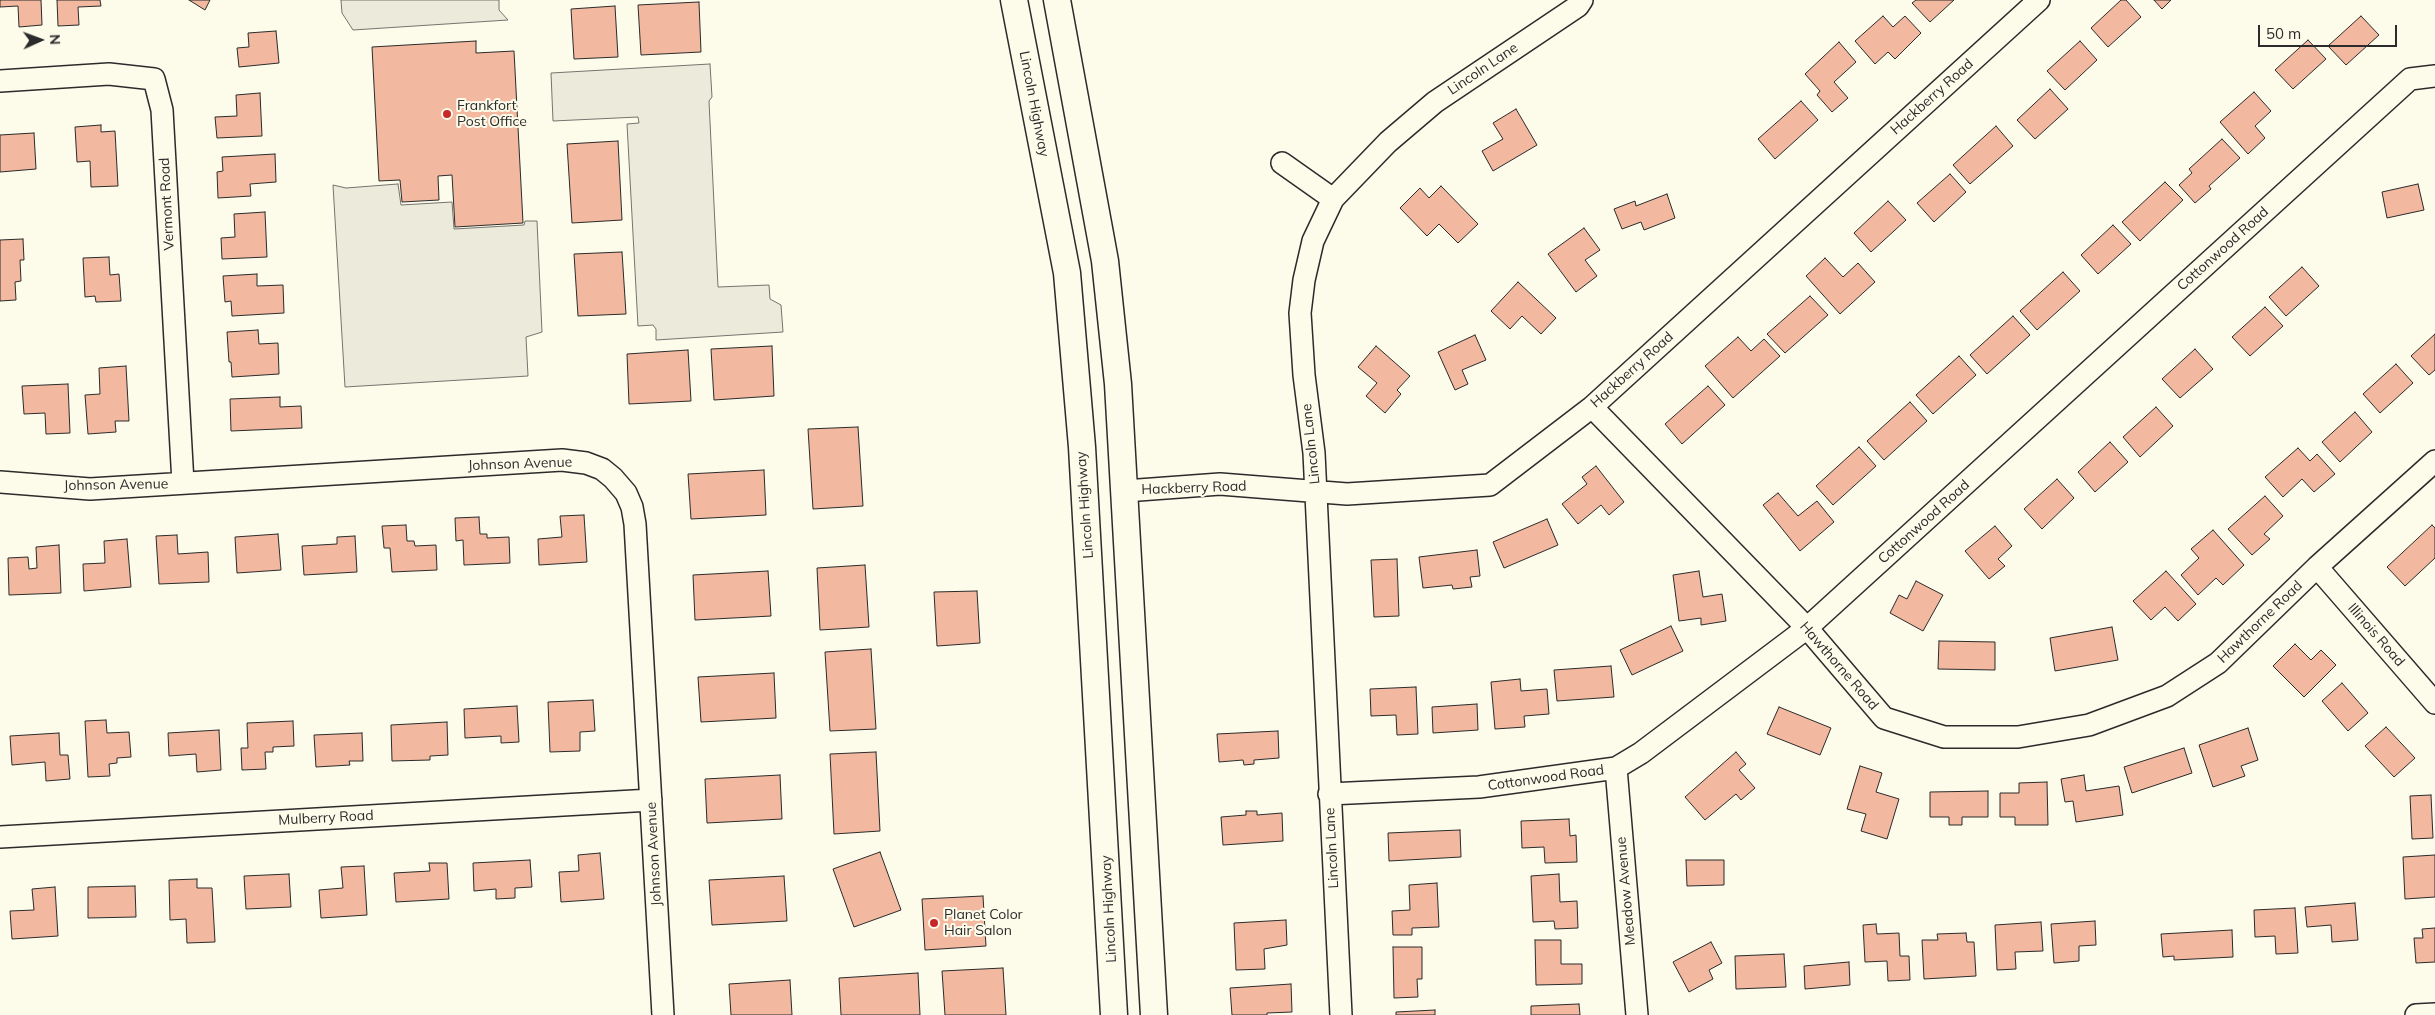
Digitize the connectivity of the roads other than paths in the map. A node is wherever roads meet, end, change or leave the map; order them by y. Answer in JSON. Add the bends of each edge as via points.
{"nodes":[{"id":1,"x":1014,"y":0,"type":"edge"},
{"id":2,"x":1057,"y":0,"type":"edge"},
{"id":3,"x":1582,"y":0,"type":"edge"},
{"id":4,"x":2039,"y":0,"type":"edge"},
{"id":5,"x":2435,"y":76,"type":"edge"},
{"id":6,"x":0,"y":81,"type":"edge"},
{"id":7,"x":1282,"y":163,"type":"dead end"},
{"id":8,"x":1333,"y":199,"type":"junction"},
{"id":9,"x":1592,"y":407,"type":"junction"},
{"id":10,"x":2435,"y":462,"type":"edge"},
{"id":11,"x":0,"y":482,"type":"edge"},
{"id":12,"x":183,"y":484,"type":"junction"},
{"id":13,"x":1125,"y":491,"type":"junction"},
{"id":14,"x":1316,"y":494,"type":"junction"},
{"id":15,"x":2317,"y":567,"type":"junction"},
{"id":16,"x":1807,"y":628,"type":"junction"},
{"id":17,"x":2435,"y":702,"type":"edge"},
{"id":18,"x":1616,"y":768,"type":"junction"},
{"id":19,"x":1329,"y":794,"type":"junction"},
{"id":20,"x":651,"y":800,"type":"junction"},
{"id":21,"x":0,"y":837,"type":"edge"},
{"id":22,"x":2435,"y":1014,"type":"edge"},
{"id":23,"x":663,"y":1015,"type":"edge"},
{"id":24,"x":1114,"y":1015,"type":"edge"},
{"id":25,"x":1154,"y":1015,"type":"edge"},
{"id":26,"x":1341,"y":1015,"type":"edge"},
{"id":27,"x":1637,"y":1015,"type":"edge"},
{"id":28,"x":2416,"y":1015,"type":"edge"}],
"edges":[{"from":1,"to":24,"type":"main road","name":"Lincoln Highway","via":[[1066,273],[1082,447]]},
{"from":2,"to":13,"type":"main road","via":[[1105,261]]},
{"from":3,"to":8,"type":"street","name":"Lincoln Lane","via":[[1578,6],[1435,102],[1388,142]]},
{"from":4,"to":9,"type":"street","name":"Hackberry Road"},
{"from":5,"to":16,"type":"street","name":"Cottonwood Road","via":[[2410,79]]},
{"from":6,"to":12,"type":"street","name":"Vermont Road","via":[[109,74],[154,79],[162,110]]},
{"from":7,"to":8,"type":"street"},
{"from":8,"to":14,"type":"street","name":"Lincoln Lane","via":[[1312,241],[1300,313]]},
{"from":9,"to":14,"type":"street","name":"Hackberry Road","via":[[1490,485]]},
{"from":9,"to":16,"type":"street","name":"Hawthorne Road"},
{"from":10,"to":15,"type":"street","name":"Hawthorne Road"},
{"from":11,"to":12,"type":"street","name":"Johnson Avenue","via":[[90,489]]},
{"from":12,"to":20,"type":"street","name":"Johnson Avenue","via":[[562,460],[602,469],[626,493],[635,524]]},
{"from":13,"to":14,"type":"street","name":"Hackberry Road","via":[[1220,484]]},
{"from":13,"to":25,"type":"main road"},
{"from":14,"to":19,"type":"street","name":"Lincoln Lane"},
{"from":15,"to":16,"type":"street","name":"Hawthorne Road","via":[[2218,663],[2167,696],[2089,725],[2018,737],[1944,737],[1884,718]]},
{"from":15,"to":17,"type":"street","name":"Illinois Road"},
{"from":16,"to":18,"type":"street","name":"Cottonwood Road","via":[[1641,753]]},
{"from":18,"to":19,"type":"street","name":"Cottonwood Road","via":[[1480,787]]},
{"from":18,"to":27,"type":"street","name":"Meadow Avenue"},
{"from":19,"to":26,"type":"street","name":"Lincoln Lane"},
{"from":20,"to":21,"type":"street","name":"Mulberry Road"},
{"from":20,"to":23,"type":"street","name":"Johnson Avenue"},
{"from":22,"to":28,"type":"street"}]}
